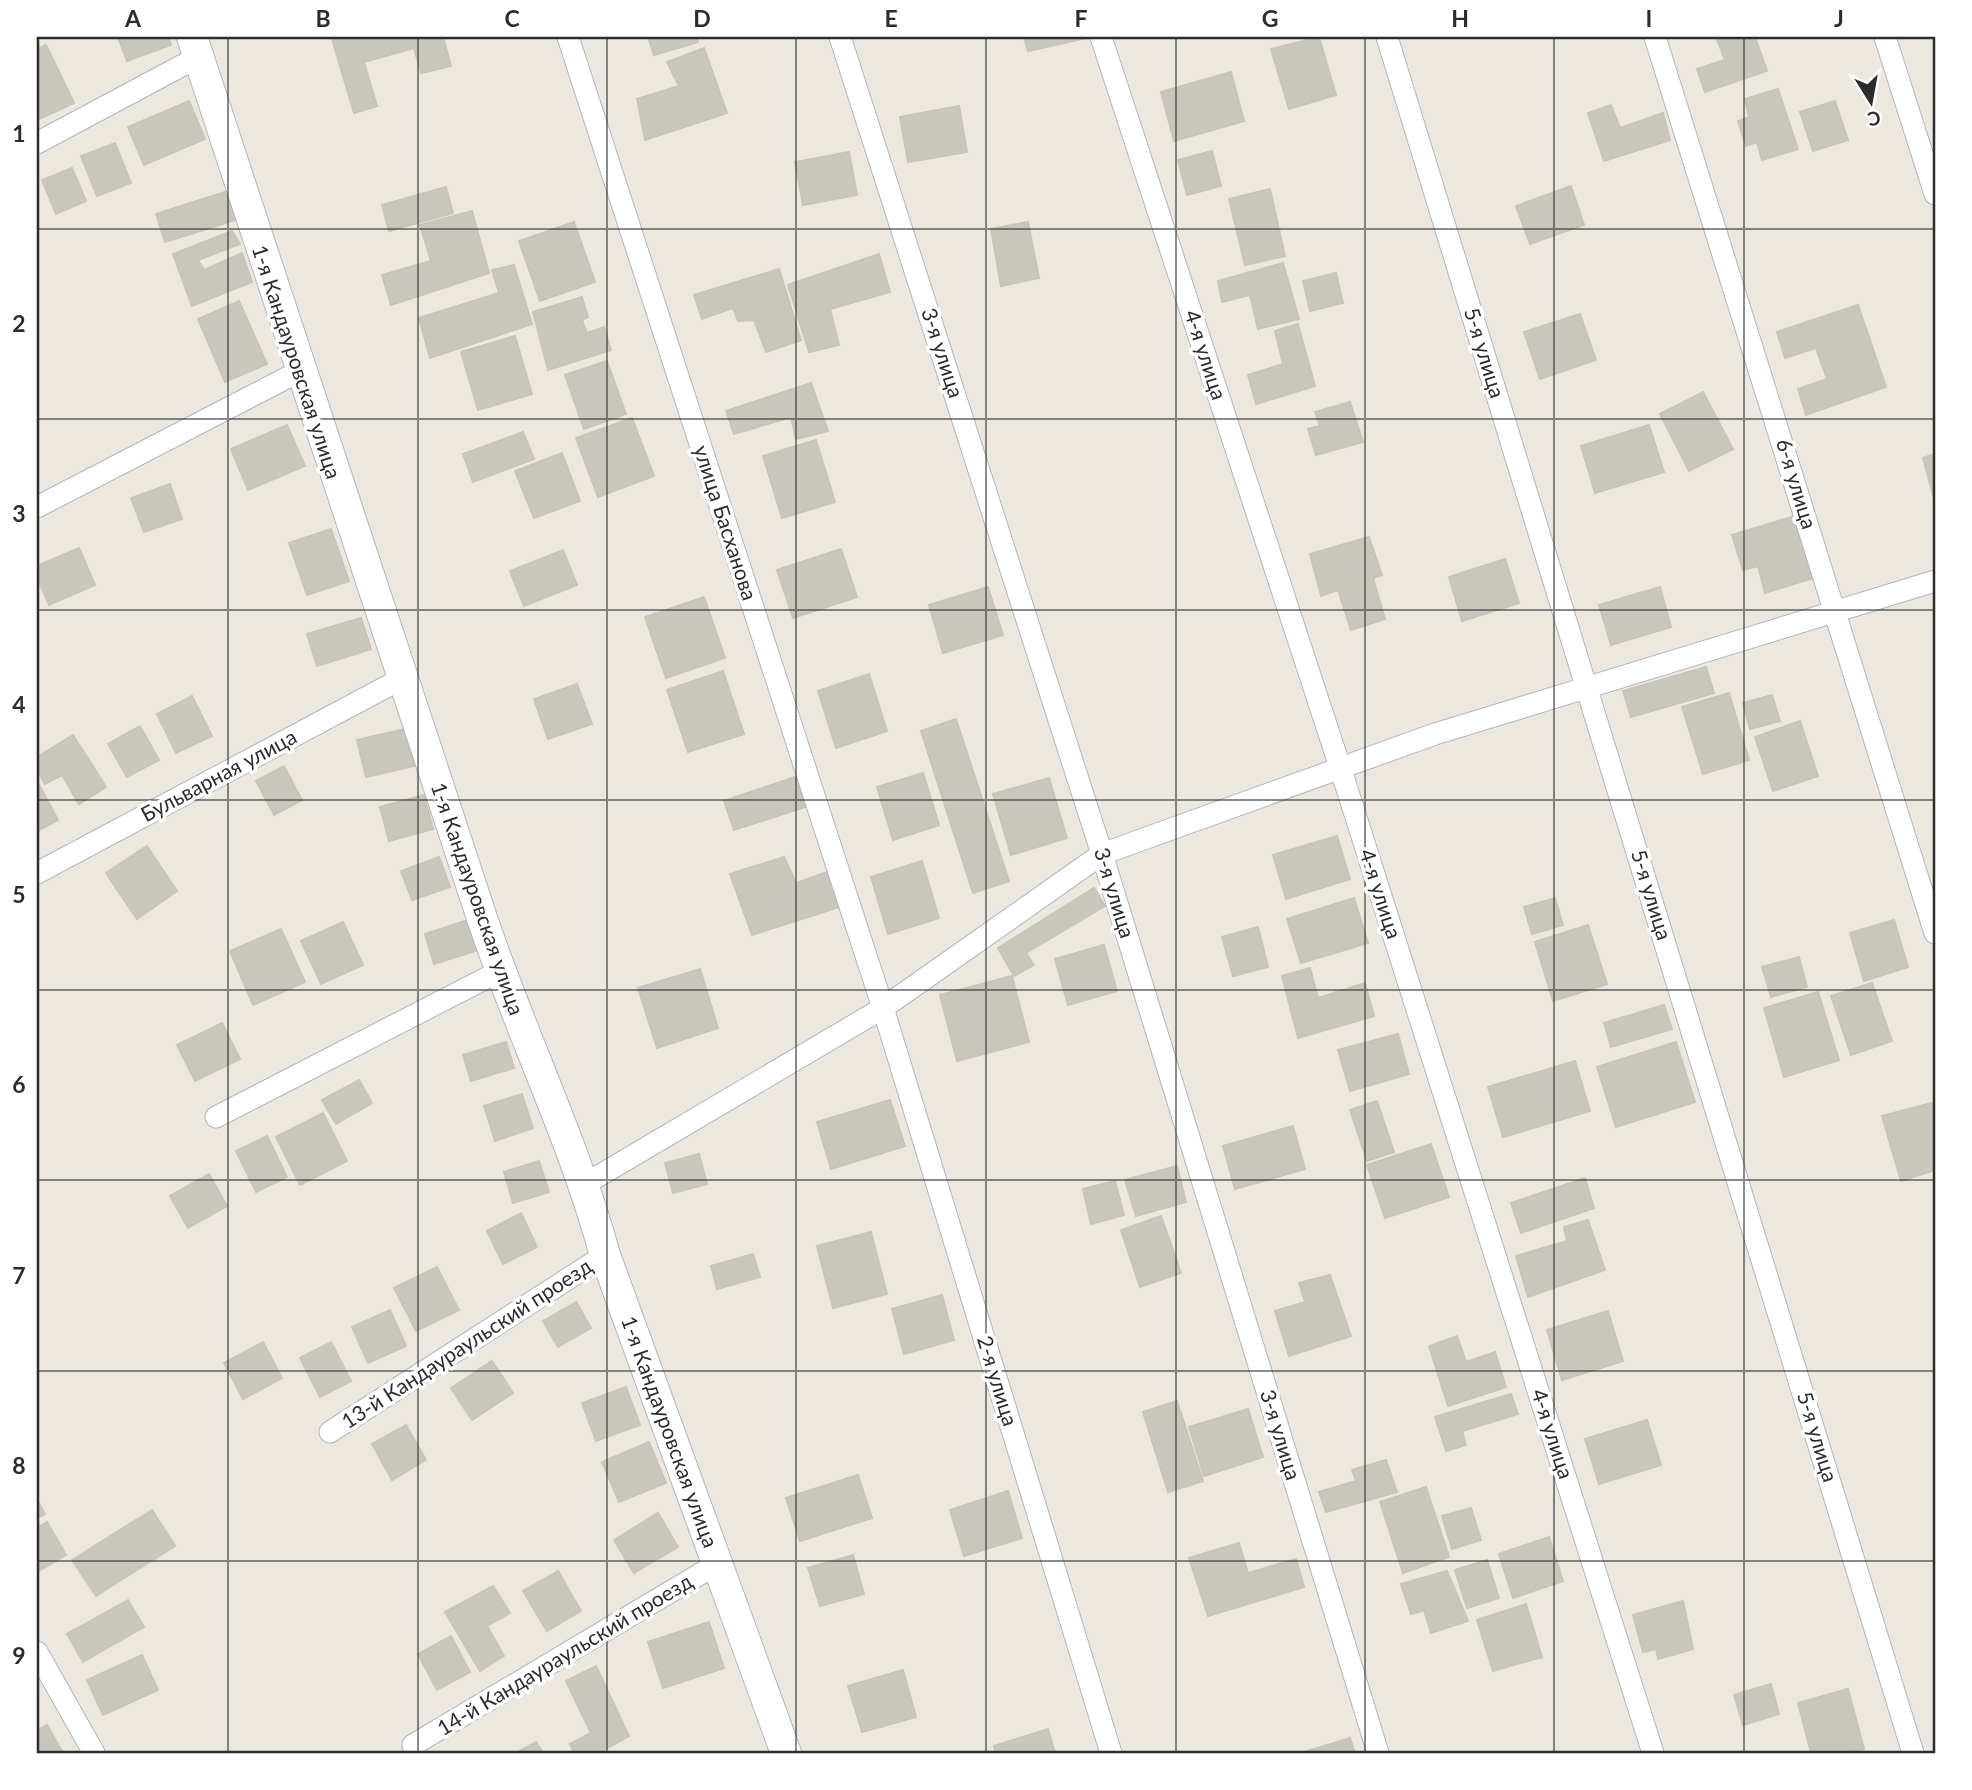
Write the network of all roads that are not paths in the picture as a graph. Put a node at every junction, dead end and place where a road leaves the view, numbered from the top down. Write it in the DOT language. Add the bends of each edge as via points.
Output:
graph roads {
  1 [pos="568,37"];
  2 [pos="840,37"];
  3 [pos="1101,37"];
  4 [pos="1387,37"];
  5 [pos="1656,37"];
  6 [pos="1885,37"];
  7 [pos="195,47"];
  8 [pos="37,144"];
  9 [pos="1935,194"];
  10 [pos="298,372"];
  11 [pos="37,507"];
  12 [pos="1935,581"];
  13 [pos="1836,611"];
  14 [pos="401,679"];
  15 [pos="1587,687"];
  16 [pos="1341,770"];
  17 [pos="1102,854"];
  18 [pos="37,873"];
  19 [pos="1935,933"];
  20 [pos="500,971"];
  21 [pos="883,1009"];
  22 [pos="216,1117"];
  23 [pos="585,1184"];
  24 [pos="605,1255"];
  25 [pos="330,1432"];
  26 [pos="717,1564"];
  27 [pos="37,1652"];
  28 [pos="413,1745"];
  29 [pos="94,1753"];
  30 [pos="786,1753"];
  31 [pos="1111,1753"];
  32 [pos="1378,1753"];
  33 [pos="1653,1753"];
  34 [pos="1913,1753"];
  1 -- 21 [label="street, улица Басханова"];
  2 -- 17 [label="street, 3-я улица"];
  3 -- 16 [label="street, 4-я улица"];
  4 -- 15 [label="street, 5-я улица"];
  5 -- 13 [label="street, 6-я улица"];
  6 -- 9 [label="street"];
  7 -- 8 [label="street"];
  7 -- 10 [label="street, 1-я Кандауровская улица"];
  10 -- 11 [label="street"];
  10 -- 14 [label="street, 1-я Кандауровская улица"];
  12 -- 13 [label="street"];
  13 -- 15 [label="street"];
  13 -- 19 [label="street, 6-я улица"];
  14 -- 18 [label="street, Бульварная улица"];
  14 -- 20 [label="street, 1-я Кандауровская улица"];
  15 -- 16 [label="street" via="1435,734"];
  15 -- 34 [label="street, 5-я улица"];
  16 -- 17 [label="street"];
  16 -- 33 [label="street, 4-я улица"];
  17 -- 21 [label="street"];
  17 -- 32 [label="street, 3-я улица"];
  20 -- 22 [label="street"];
  20 -- 23 [label="street, 1-я Кандауровская улица"];
  21 -- 23 [label="street"];
  21 -- 31 [label="street, 2-я улица"];
  23 -- 24 [label="street, 1-я Кандауровская улица"];
  24 -- 25 [label="street, 13-й Кандаураульский проезд"];
  24 -- 26 [label="street, 1-я Кандауровская улица"];
  26 -- 28 [label="street, 14-й Кандаураульский проезд"];
  26 -- 30 [label="street, 1-я Кандауровская улица"];
  27 -- 29 [label="street"];
}
